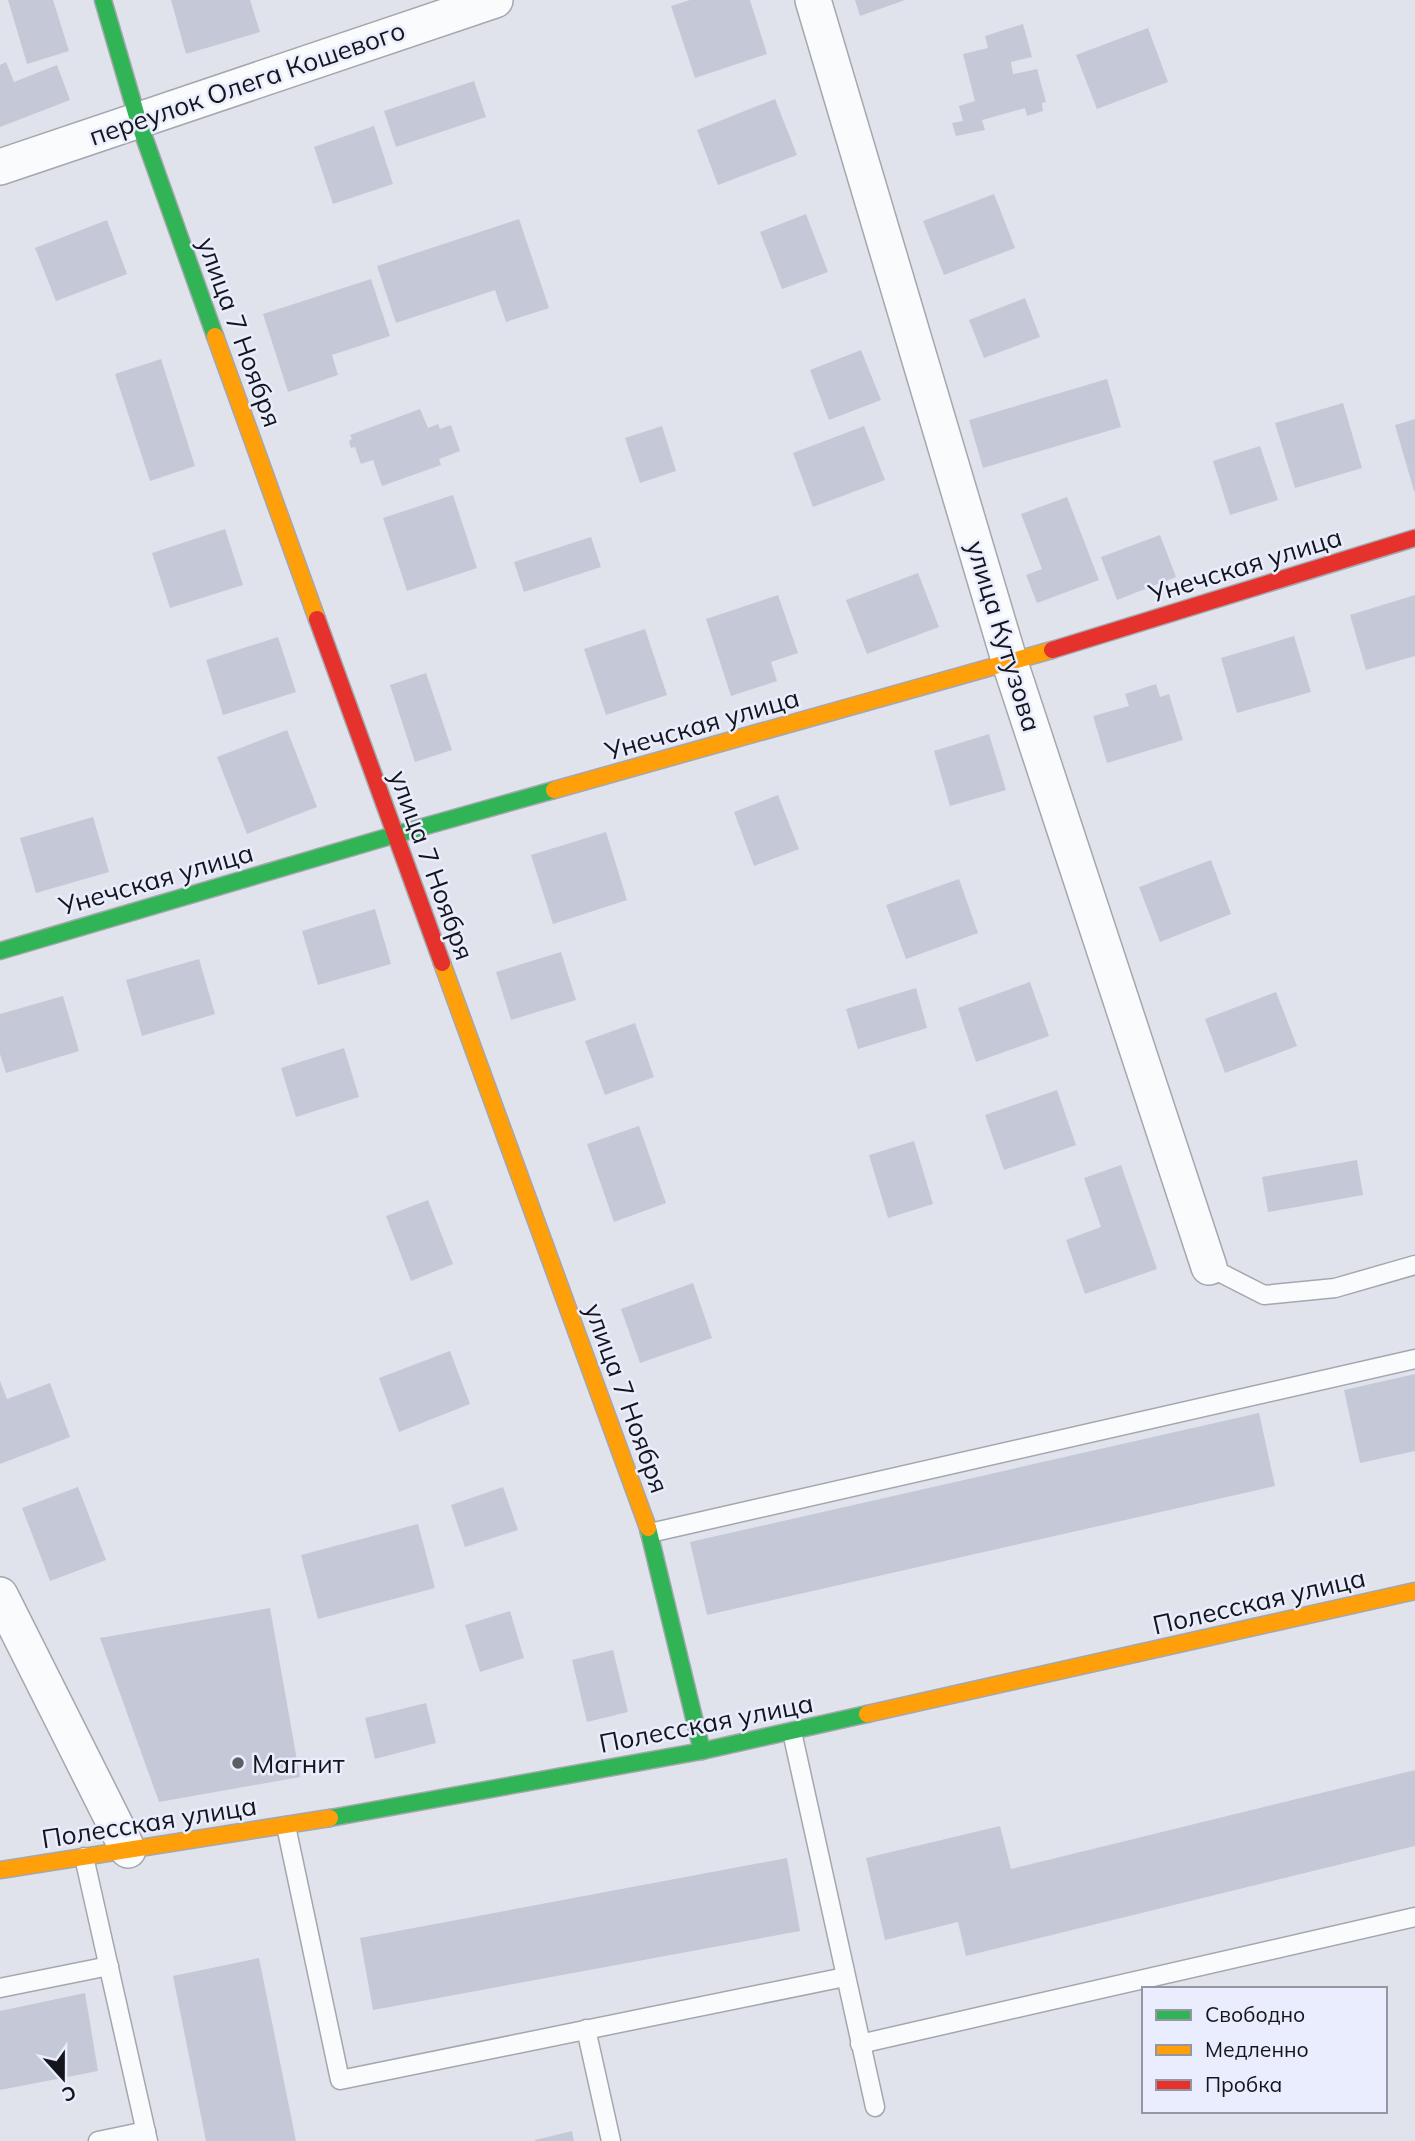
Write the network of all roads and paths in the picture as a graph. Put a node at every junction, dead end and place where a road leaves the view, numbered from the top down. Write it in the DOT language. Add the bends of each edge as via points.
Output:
graph roads {
  1 [pos="103,0"];
  2 [pos="495,0"];
  3 [pos="813,0"];
  4 [pos="138,120"];
  5 [pos="0,167"];
  6 [pos="1415,538"];
  7 [pos="1010,663"];
  8 [pos="394,835"];
  9 [pos="0,951"];
  10 [pos="1415,1265"];
  11 [pos="1209,1267"];
  12 [pos="1415,1359"];
  13 [pos="650,1533"];
  14 [pos="1415,1591"];
  15 [pos="0,1595"];
  16 [pos="792,1732"];
  17 [pos="702,1751"];
  18 [pos="286,1826"];
  19 [pos="128,1850"];
  20 [pos="84,1857"];
  21 [pos="0,1871"];
  22 [pos="1415,1917"];
  23 [pos="109,1966"];
  24 [pos="845,1977"];
  25 [pos="0,1988"];
  26 [pos="586,2029"];
  27 [pos="860,2044"];
  28 [pos="875,2107"];
  29 [pos="147,2136"];
  30 [pos="98,2141"];
  31 [pos="611,2141"];
  1 -- 4 [label="street, улица 7 Ноября"];
  2 -- 4 [label="street, переулок Олега Кошевого"];
  3 -- 7 [label="street, улица Кутузова"];
  4 -- 5 [label="street, переулок Олега Кошевого"];
  4 -- 8 [label="street, улица 7 Ноября"];
  6 -- 7 [label="street, Унечская улица"];
  7 -- 8 [label="street, Унечская улица"];
  7 -- 11 [label="street, улица Кутузова"];
  8 -- 9 [label="street, Унечская улица"];
  8 -- 13 [label="street, улица 7 Ноября"];
  10 -- 11 [label="lane" via="1335,1289 1264,1295"];
  12 -- 13 [label="lane"];
  13 -- 17 [label="street, улица 7 Ноября"];
  14 -- 16 [label="street, Полесская улица"];
  15 -- 19 [label="street"];
  16 -- 17 [label="street, Полесская улица"];
  16 -- 24 [label="lane"];
  17 -- 18 [label="street, Полесская улица"];
  18 -- 19 [label="street, Полесская улица"];
  18 -- 26 [label="lane" via="340,2080"];
  19 -- 20 [label="street, Полесская улица"];
  20 -- 21 [label="street, Полесская улица"];
  20 -- 23 [label="lane"];
  22 -- 27 [label="lane"];
  23 -- 25 [label="lane"];
  23 -- 29 [label="lane"];
  24 -- 26 [label="lane"];
  24 -- 27 [label="lane"];
  26 -- 31 [label="lane"];
  27 -- 28 [label="lane"];
  29 -- 30 [label="lane"];
}
